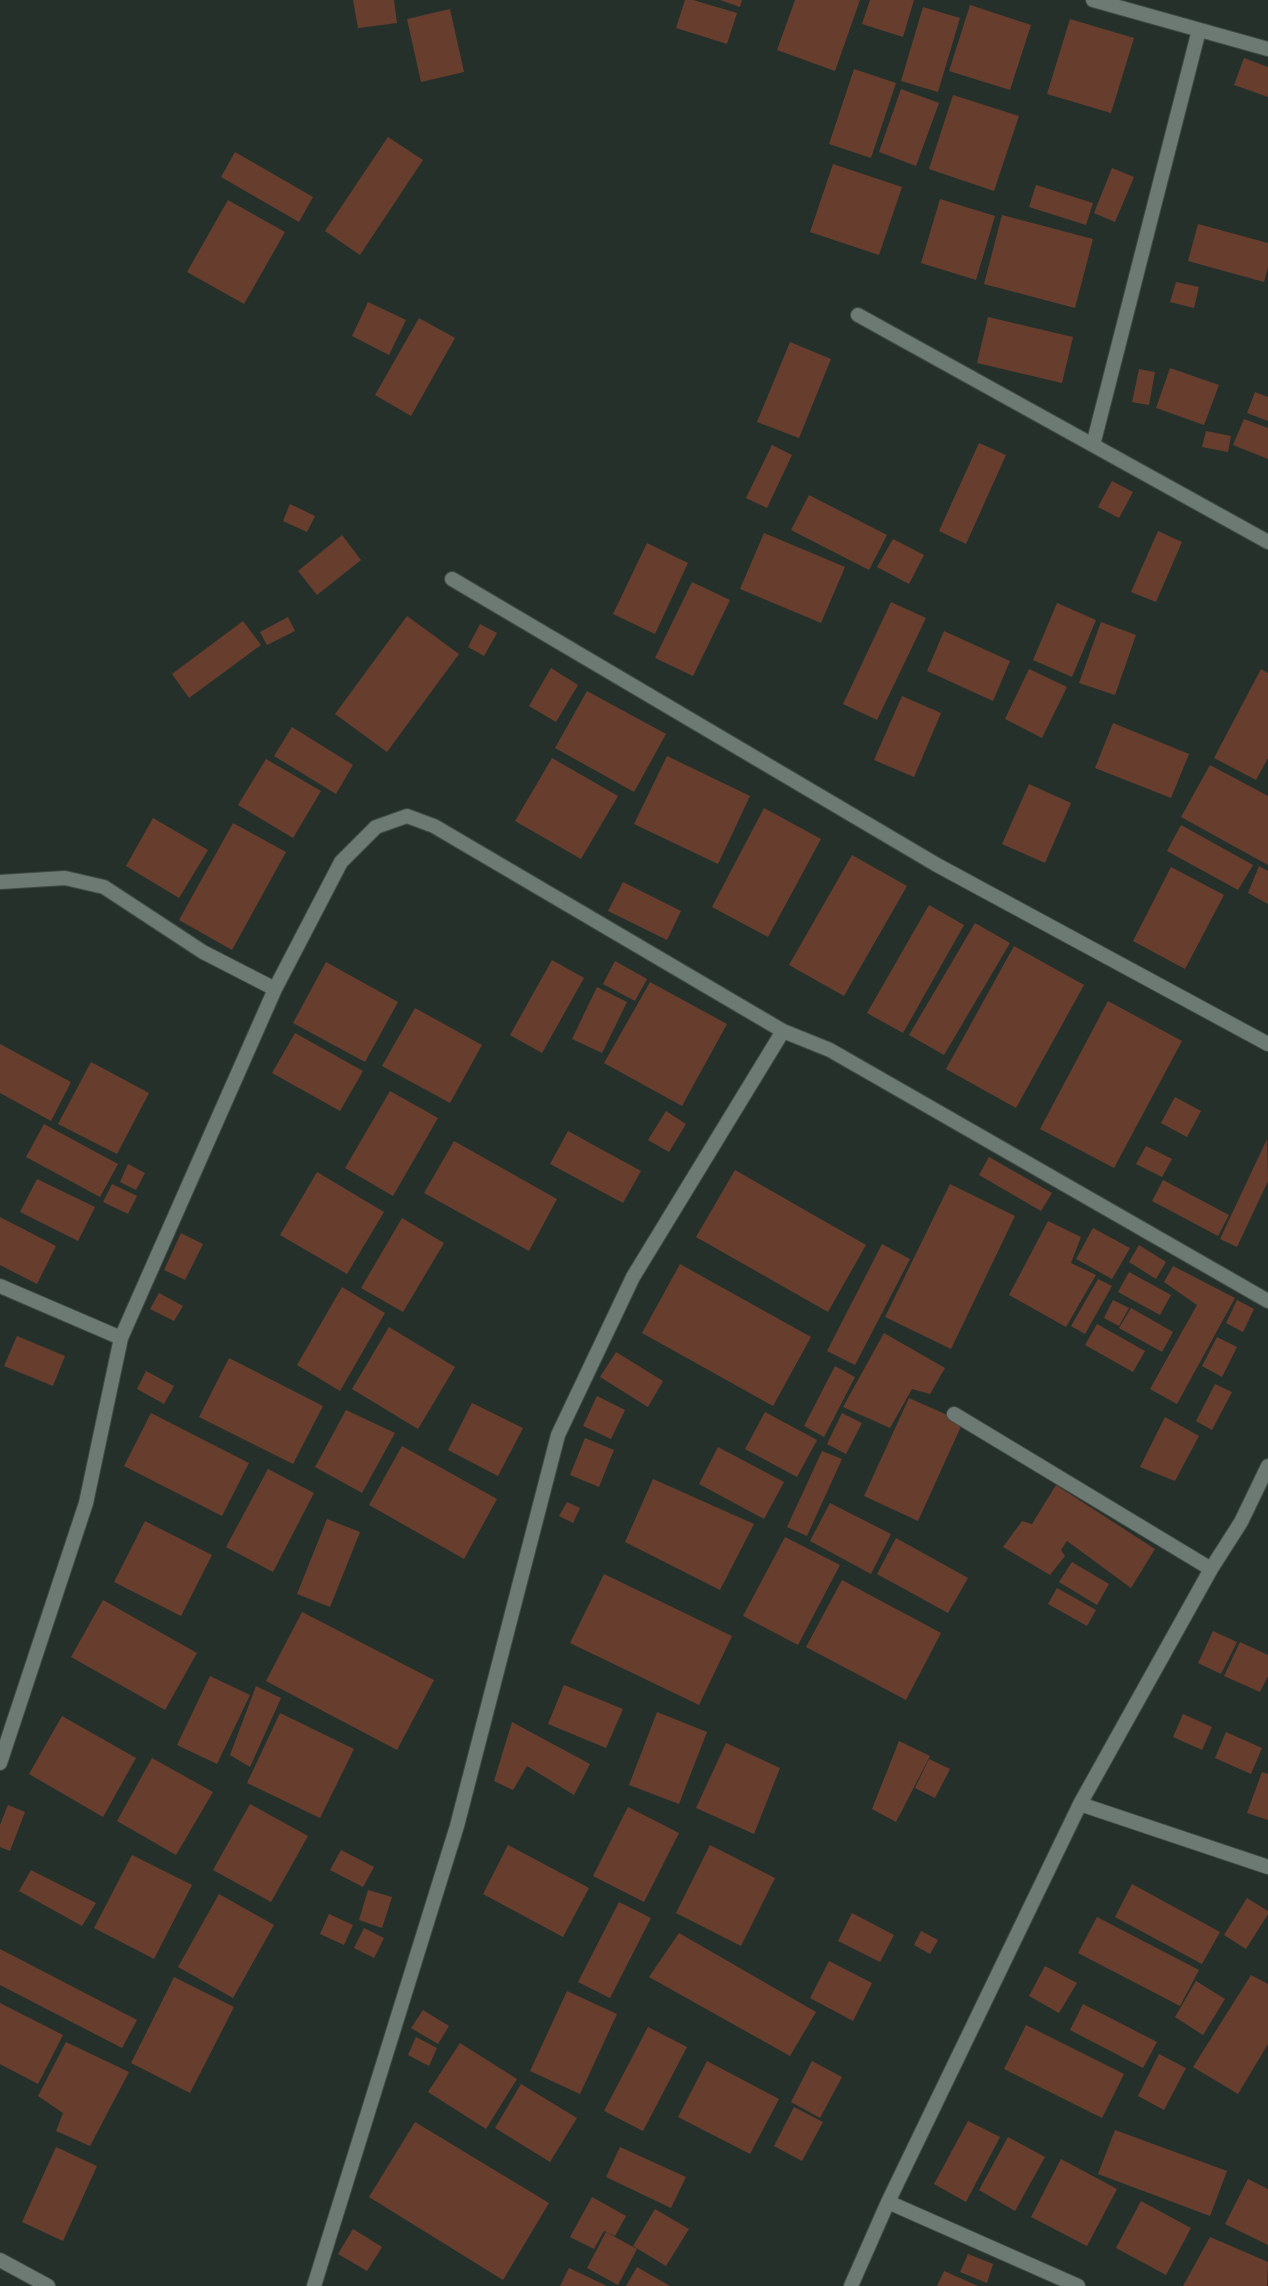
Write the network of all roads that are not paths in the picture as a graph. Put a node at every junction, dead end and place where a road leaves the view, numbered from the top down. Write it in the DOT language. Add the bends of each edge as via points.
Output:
graph roads {
  1 [pos="1093,0"];
  2 [pos="1199,30"];
  3 [pos="1268,50"];
  4 [pos="858,315"];
  5 [pos="1093,445"];
  6 [pos="1268,542"];
  7 [pos="452,579"];
  8 [pos="0,882"];
  9 [pos="275,989"];
  10 [pos="784,1031"];
  11 [pos="1268,1044"];
  12 [pos="0,1286"];
  13 [pos="1268,1301"];
  14 [pos="121,1338"];
  15 [pos="954,1414"];
  16 [pos="1268,1466"];
  17 [pos="1211,1569"];
  18 [pos="0,1762"];
  19 [pos="1080,1804"];
  20 [pos="1268,1867"];
  21 [pos="888,2202"];
  22 [pos="0,2260"];
  23 [pos="48,2286"];
  24 [pos="314,2286"];
  25 [pos="851,2286"];
  26 [pos="1078,2286"];
  1 -- 2 [label="street"];
  2 -- 3 [label="street"];
  2 -- 5 [label="street"];
  4 -- 5 [label="street"];
  5 -- 6 [label="street"];
  7 -- 11 [label="street" via="936,865"];
  8 -- 9 [label="street" via="65,878 104,887 203,952"];
  9 -- 10 [label="street" via="341,862 376,827 407,816 434,826"];
  9 -- 14 [label="street"];
  10 -- 13 [label="street" via="830,1050"];
  10 -- 24 [label="street" via="633,1277 558,1436 457,1826"];
  12 -- 14 [label="street"];
  14 -- 18 [label="street" via="86,1503"];
  15 -- 17 [label="street"];
  16 -- 17 [label="street" via="1241,1522"];
  17 -- 19 [label="street"];
  19 -- 20 [label="street"];
  19 -- 21 [label="street"];
  21 -- 25 [label="street"];
  21 -- 26 [label="street"];
  22 -- 23 [label="street"];
}
